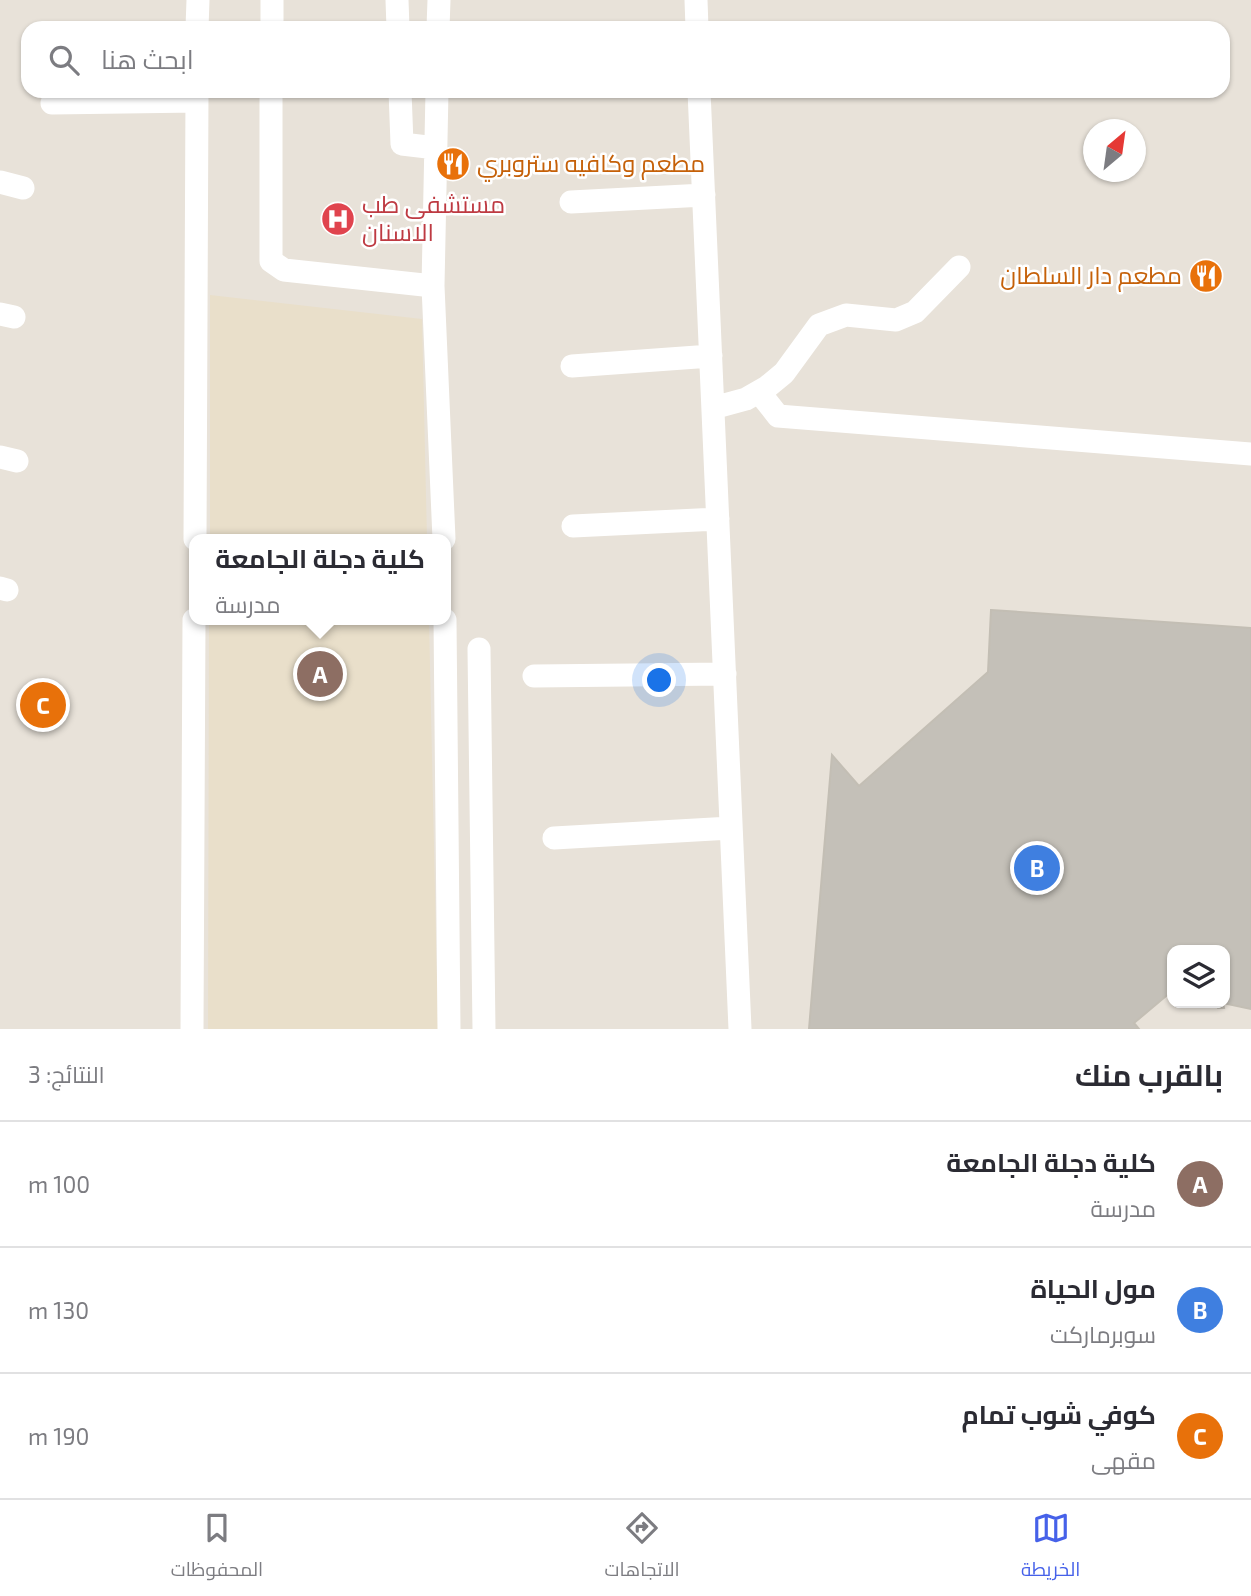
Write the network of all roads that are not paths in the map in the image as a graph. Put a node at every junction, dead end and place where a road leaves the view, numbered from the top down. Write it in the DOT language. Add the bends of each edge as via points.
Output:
graph roads {
  1 [pos="198,0"];
  2 [pos="272,0"];
  3 [pos="397,0"];
  4 [pos="439,0"];
  5 [pos="696,0"];
  6 [pos="197,21"];
  7 [pos="272,21"];
  8 [pos="398,21"];
  9 [pos="438,21"];
  10 [pos="696,21"];
  11 [pos="156,98"];
  12 [pos="197,98"];
  13 [pos="271,98"];
  14 [pos="400,98"];
  15 [pos="437,98"];
  16 [pos="699,98"];
  17 [pos="52,103"];
  18 [pos="436,148"];
  19 [pos="0,182"];
  20 [pos="23,187"];
  21 [pos="704,195"];
  22 [pos="572,202"];
  23 [pos="959,267"];
  24 [pos="433,286"];
  25 [pos="711,356"];
  26 [pos="572,366"];
  27 [pos="759,392"];
  28 [pos="713,408"];
  29 [pos="1251,454"];
  30 [pos="718,519"];
  31 [pos="573,526"];
  32 [pos="195,534"];
  33 [pos="444,534"];
  34 [pos="194,625"];
  35 [pos="445,625"];
  36 [pos="480,649"];
  37 [pos="725,674"];
  38 [pos="534,676"];
  39 [pos="731,828"];
  40 [pos="555,838"];
  41 [pos="192,1029"];
  42 [pos="449,1029"];
  43 [pos="484,1029"];
  44 [pos="740,1029"];
  1 -- 6 [label="street"];
  2 -- 7 [label="street"];
  3 -- 8 [label="street"];
  4 -- 9 [label="street"];
  5 -- 10 [label="street"];
  11 -- 17 [label="street"];
  12 -- 32 [label="street"];
  13 -- 24 [label="street" via="271,261 284,270"];
  14 -- 18 [label="street" via="402,144"];
  15 -- 18 [label="street"];
  16 -- 21 [label="street"];
  18 -- 24 [label="street"];
  19 -- 20 [label="street"];
  21 -- 22 [label="street"];
  21 -- 25 [label="street"];
  23 -- 27 [label="street" via="915,312 896,320 846,315 819,325 784,373"];
  24 -- 33 [label="street"];
  25 -- 26 [label="street"];
  25 -- 28 [label="street"];
  27 -- 28 [label="street"];
  27 -- 29 [label="street" via="778,416"];
  28 -- 30 [label="street"];
  30 -- 31 [label="street"];
  30 -- 37 [label="street"];
  34 -- 41 [label="street"];
  35 -- 42 [label="street"];
  36 -- 43 [label="street"];
  37 -- 38 [label="street"];
  37 -- 39 [label="street"];
  39 -- 40 [label="street"];
  39 -- 44 [label="street"];
}
